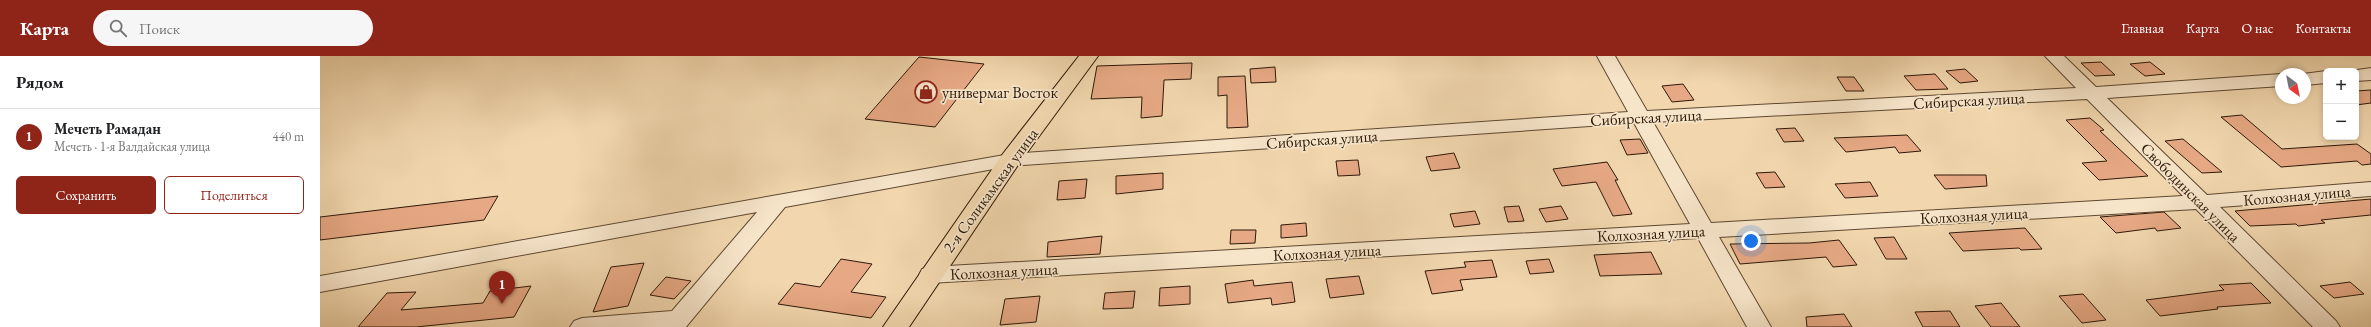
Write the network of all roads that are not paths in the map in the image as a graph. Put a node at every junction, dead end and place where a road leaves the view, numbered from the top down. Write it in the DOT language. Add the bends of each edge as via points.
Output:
graph roads {
  1 [pos="1089,56"];
  2 [pos="1606,56"];
  3 [pos="2054,56"];
  4 [pos="2371,74"];
  5 [pos="2359,75"];
  6 [pos="2323,77"];
  7 [pos="2311,78"];
  8 [pos="2275,80"];
  9 [pos="2093,93"];
  10 [pos="1641,117"];
  11 [pos="1010,160"];
  12 [pos="2371,189"];
  13 [pos="778,202"];
  14 [pos="2200,202"];
  15 [pos="1704,230"];
  16 [pos="930,275"];
  17 [pos="320,284"];
  18 [pos="675,323"];
  19 [pos="582,327"];
  20 [pos="896,327"];
  21 [pos="1759,327"];
  22 [pos="2328,327"];
  1 -- 11 [label="main road, 2-я Соликамская улица"];
  2 -- 10 [label="street"];
  3 -- 9 [label="street, Свободинская улица"];
  4 -- 5 [label="street"];
  6 -- 7 [label="street"];
  8 -- 9 [label="street, Сибирская улица"];
  9 -- 10 [label="street, Сибирская улица"];
  9 -- 14 [label="street, Свободинская улица"];
  10 -- 11 [label="street, Сибирская улица"];
  10 -- 15 [label="street"];
  11 -- 13 [label="street, Сибирская улица"];
  11 -- 16 [label="main road, 2-я Соликамская улица"];
  12 -- 14 [label="street, Колхозная улица"];
  13 -- 17 [label="street, Сибирская улица"];
  13 -- 18 [label="street"];
  14 -- 15 [label="street, Колхозная улица"];
  14 -- 22 [label="street, Свободинская улица"];
  15 -- 16 [label="street, Колхозная улица"];
  15 -- 21 [label="street"];
  16 -- 20 [label="main road, 2-я Соликамская улица"];
  18 -- 19 [label="street"];
}
